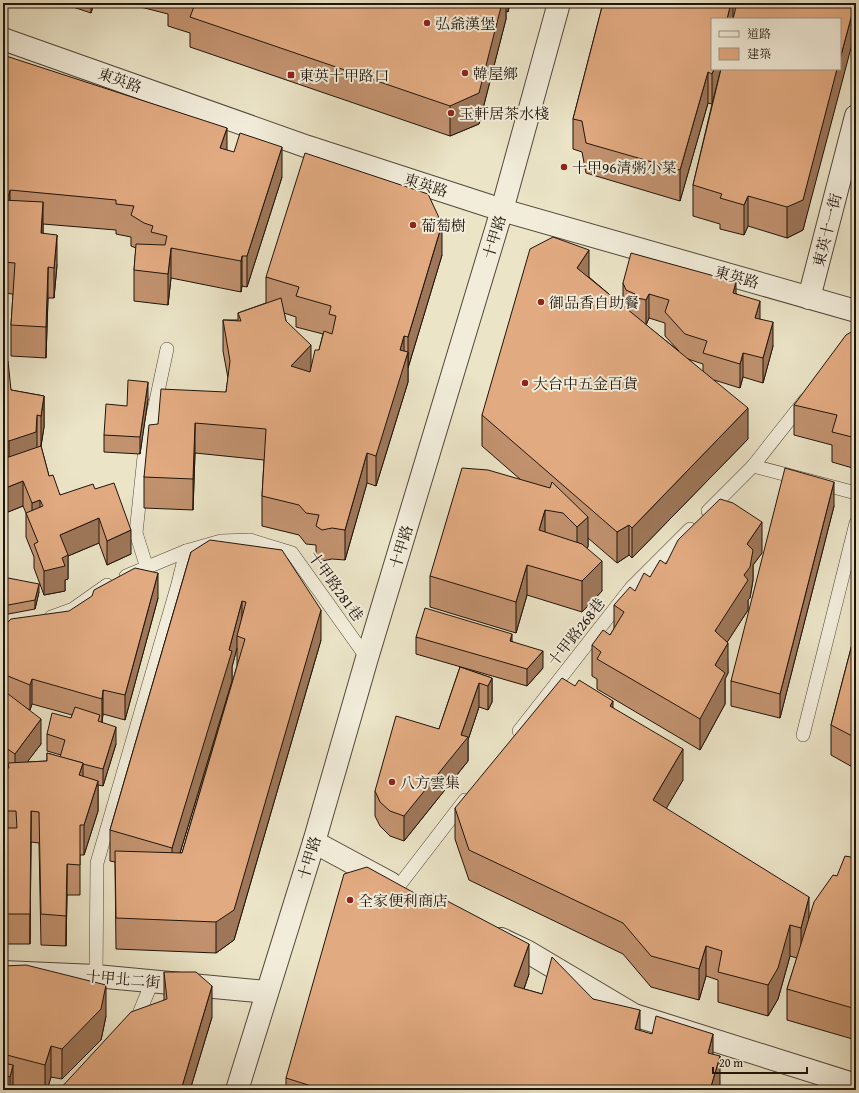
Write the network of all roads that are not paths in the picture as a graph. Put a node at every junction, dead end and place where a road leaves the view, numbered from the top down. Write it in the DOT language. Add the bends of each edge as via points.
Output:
graph roads {
  1 [pos="559,3"];
  2 [pos="3,39"];
  3 [pos="856,116"];
  4 [pos="502,210"];
  5 [pos="809,298"];
  6 [pos="856,311"];
  7 [pos="167,349"];
  8 [pos="812,392"];
  9 [pos="753,466"];
  10 [pos="856,493"];
  11 [pos="856,523"];
  12 [pos="186,551"];
  13 [pos="147,568"];
  14 [pos="38,622"];
  15 [pos="367,658"];
  16 [pos="803,735"];
  17 [pos="510,743"];
  18 [pos="471,793"];
  19 [pos="314,842"];
  20 [pos="398,887"];
  21 [pos="418,897"];
  22 [pos="487,931"];
  23 [pos="3,972"];
  24 [pos="96,976"];
  25 [pos="152,982"];
  26 [pos="266,992"];
  27 [pos="125,1033"];
  28 [pos="856,1085"];
  29 [pos="237,1090"];
  1 -- 4 [label="street, 十甲路"];
  2 -- 4 [label="street, 東英路" via="306,155"];
  3 -- 5 [label="street, 東英十一街"];
  4 -- 5 [label="street, 東英路"];
  4 -- 15 [label="street, 十甲路"];
  5 -- 6 [label="street, 東英路"];
  7 -- 13 [label="lane" via="144,457 136,533"];
  8 -- 9 [label="lane, 十甲路268巷"];
  9 -- 10 [label="lane"];
  9 -- 17 [label="lane, 十甲路268巷" via="631,588"];
  11 -- 16 [label="lane"];
  12 -- 13 [label="lane, 十甲路281巷"];
  12 -- 15 [label="lane, 十甲路281巷" via="221,541 250,540 292,553"];
  12 -- 24 [label="lane" via="97,863"];
  13 -- 14 [label="lane, 十甲路281巷" via="110,583 74,609"];
  15 -- 19 [label="street, 十甲路"];
  18 -- 20 [label="lane"];
  19 -- 20 [label="street"];
  19 -- 26 [label="street, 十甲路"];
  20 -- 21 [label="street"];
  22 -- 28 [label="street" via="528,952 634,1015"];
  23 -- 24 [label="street, 十甲北二街"];
  24 -- 25 [label="street, 十甲北二街"];
  25 -- 26 [label="street, 十甲北二街"];
  25 -- 27 [label="lane" via="136,1021"];
  26 -- 29 [label="street, 十甲路"];
}
